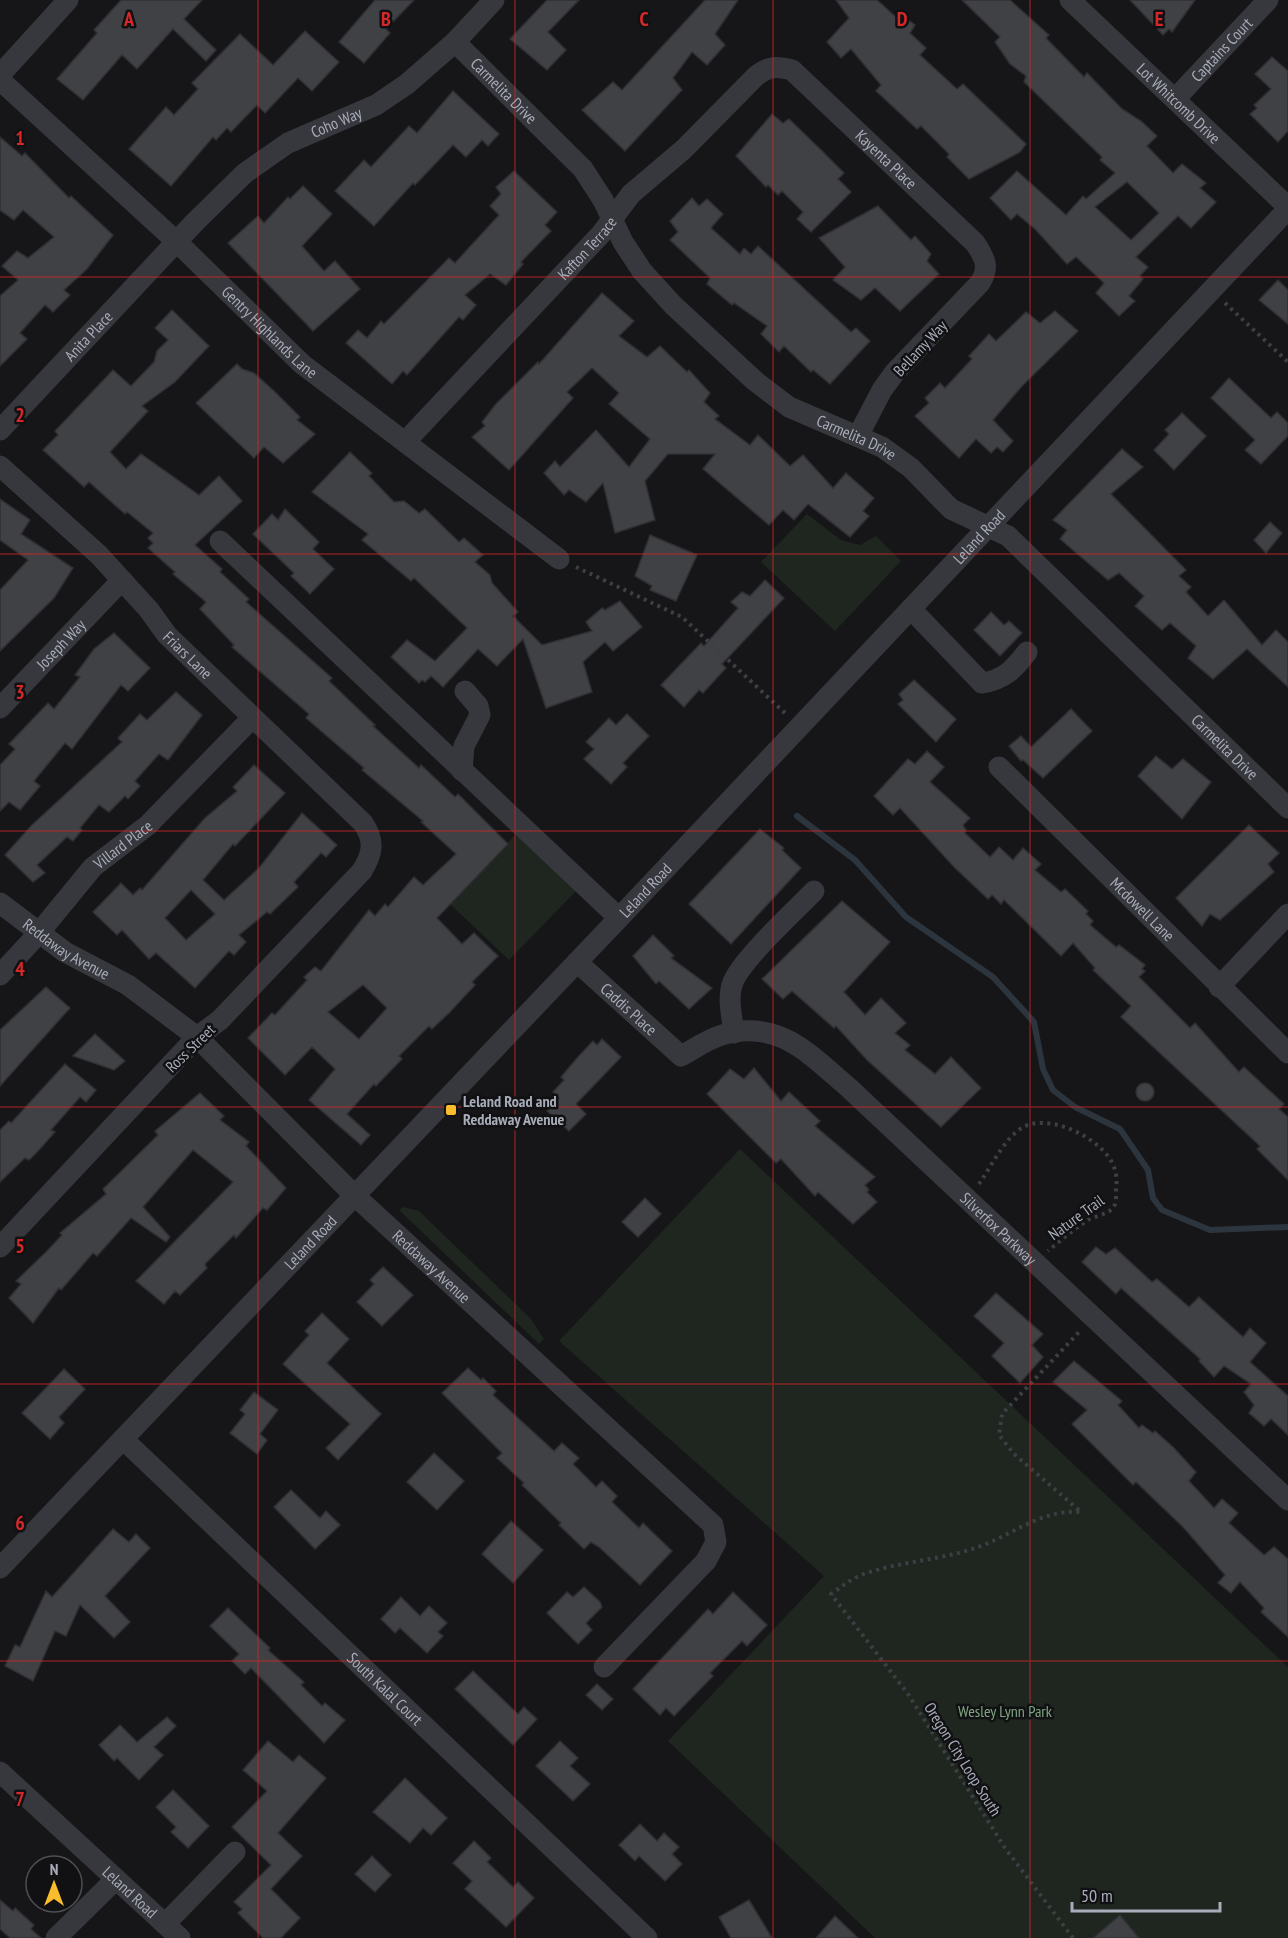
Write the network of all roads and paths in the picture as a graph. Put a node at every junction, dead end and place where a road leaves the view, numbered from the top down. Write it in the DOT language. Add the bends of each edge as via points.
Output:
graph roads {
  1 [pos="68,0"];
  2 [pos="494,0"];
  3 [pos="1070,0"];
  4 [pos="1268,0"];
  5 [pos="455,42"];
  6 [pos="777,66"];
  7 [pos="0,75"];
  8 [pos="0,80"];
  9 [pos="1175,99"];
  10 [pos="1288,208"];
  11 [pos="612,221"];
  12 [pos="178,243"];
  13 [pos="987,265"];
  14 [pos="1212,290"];
  15 [pos="1288,362"];
  16 [pos="0,430"];
  17 [pos="858,436"];
  18 [pos="405,442"];
  19 [pos="0,466"];
  20 [pos="989,527"];
  21 [pos="220,541"];
  22 [pos="560,559"];
  23 [pos="122,580"];
  24 [pos="912,609"];
  25 [pos="1027,652"];
  26 [pos="465,692"];
  27 [pos="0,708"];
  28 [pos="252,718"];
  29 [pos="800,727"];
  30 [pos="999,767"];
  31 [pos="462,771"];
  32 [pos="1288,808"];
  33 [pos="373,846"];
  34 [pos="814,891"];
  35 [pos="0,903"];
  36 [pos="1288,914"];
  37 [pos="619,918"];
  38 [pos="38,934"];
  39 [pos="577,962"];
  40 [pos="0,975"];
  41 [pos="1219,987"];
  42 [pos="734,1033"];
  43 [pos="197,1037"];
  44 [pos="1288,1053"];
  45 [pos="681,1056"];
  46 [pos="353,1194"];
  47 [pos="967,1199"];
  48 [pos="0,1247"];
  49 [pos="1036,1263"];
  50 [pos="1093,1317"];
  51 [pos="123,1439"];
  52 [pos="1288,1500"];
  53 [pos="0,1568"];
  54 [pos="604,1667"];
  55 [pos="0,1772"];
  56 [pos="234,1852"];
  57 [pos="116,1879"];
  58 [pos="172,1931"];
  59 [pos="56,1938"];
  60 [pos="647,1938"];
  61 [pos="1073,1938"];
  1 -- 7 [label="street"];
  2 -- 5 [label="street, Coho Way"];
  3 -- 9 [label="street, Lot Whitcomb Drive"];
  4 -- 9 [label="street, Captains Court"];
  5 -- 11 [label="street, Carmelita Drive" via="583,170"];
  5 -- 12 [label="street, Coho Way" via="376,105 288,143 245,173"];
  6 -- 11 [label="street, Kafton Terrace" via="765,68 755,77 684,149 631,194"];
  6 -- 13 [label="street, Kayenta Place" via="792,70 809,85 975,243"];
  8 -- 12 [label="street, Gentry Highlands Lane"];
  9 -- 10 [label="street, Lot Whitcomb Drive"];
  10 -- 14 [label="street, Leland Road"];
  11 -- 17 [label="street, Carmelita Drive" via="623,242 673,305 754,381 789,407"];
  11 -- 18 [label="street, Kafton Terrace"];
  12 -- 16 [label="street, Anita Place"];
  12 -- 18 [label="street, Gentry Highlands Lane" via="302,364"];
  13 -- 17 [label="street, Bellamy Way" via="980,283 895,372"];
  14 -- 15 [label="path"];
  14 -- 20 [label="street, Leland Road"];
  17 -- 20 [label="street, Carmelita Drive" via="911,468 951,509"];
  18 -- 22 [label="street, Gentry Highlands Lane"];
  19 -- 23 [label="street, Friars Lane"];
  20 -- 24 [label="street, Leland Road"];
  20 -- 32 [label="street, Carmelita Drive" via="1008,536"];
  21 -- 31 [label="street"];
  22 -- 29 [label="path" via="682,616"];
  23 -- 27 [label="street, Joseph Way"];
  23 -- 28 [label="street, Friars Lane" via="167,635"];
  24 -- 25 [label="street" via="982,683 997,681 1014,669"];
  24 -- 29 [label="street, Leland Road"];
  26 -- 31 [label="street" via="478,706 480,715 464,746"];
  28 -- 33 [label="street, Friars Lane" via="363,823"];
  28 -- 38 [label="street, Villard Place" via="148,825 93,867"];
  29 -- 37 [label="street, Leland Road"];
  30 -- 41 [label="street, Mcdowell Lane"];
  31 -- 37 [label="street"];
  33 -- 43 [label="street, Ross Street" via="362,871 220,1020"];
  34 -- 42 [label="street" via="733,982 730,1004"];
  35 -- 38 [label="street, Reddaway Avenue"];
  36 -- 41 [label="street"];
  37 -- 39 [label="street, Leland Road"];
  38 -- 40 [label="street, Villard Place"];
  38 -- 43 [label="street, Reddaway Avenue" via="128,985"];
  39 -- 45 [label="street, Caddis Place"];
  39 -- 46 [label="street, Leland Road"];
  41 -- 44 [label="street, Mcdowell Lane"];
  42 -- 45 [label="street, Silverfox Parkway" via="721,1035"];
  42 -- 47 [label="street, Silverfox Parkway" via="751,1030 778,1034 794,1042"];
  43 -- 46 [label="street, Reddaway Avenue"];
  43 -- 48 [label="street, Ross Street"];
  46 -- 51 [label="street, Leland Road"];
  46 -- 54 [label="street, Reddaway Avenue" via="713,1526 716,1542 706,1561"];
  47 -- 49 [label="street, Silverfox Parkway"];
  47 -- 49 [label="path, Nature Trail" via="1022,1127 1054,1123 1087,1138 1104,1153 1114,1164 1117,1176 1112,1210 1089,1219"];
  49 -- 50 [label="street, Silverfox Parkway"];
  50 -- 52 [label="street, Silverfox Parkway"];
  50 -- 61 [label="path, Oregon City Loop South" via="999,1420 999,1435 1014,1454 1081,1512 1038,1518 981,1547 950,1556 866,1573 831,1594 908,1694 1005,1848"];
  51 -- 53 [label="street, Leland Road"];
  51 -- 60 [label="street, South Kalal Court"];
  55 -- 57 [label="street, Leland Road"];
  56 -- 58 [label="street"];
  57 -- 58 [label="street, Leland Road"];
  57 -- 59 [label="street"];
}
